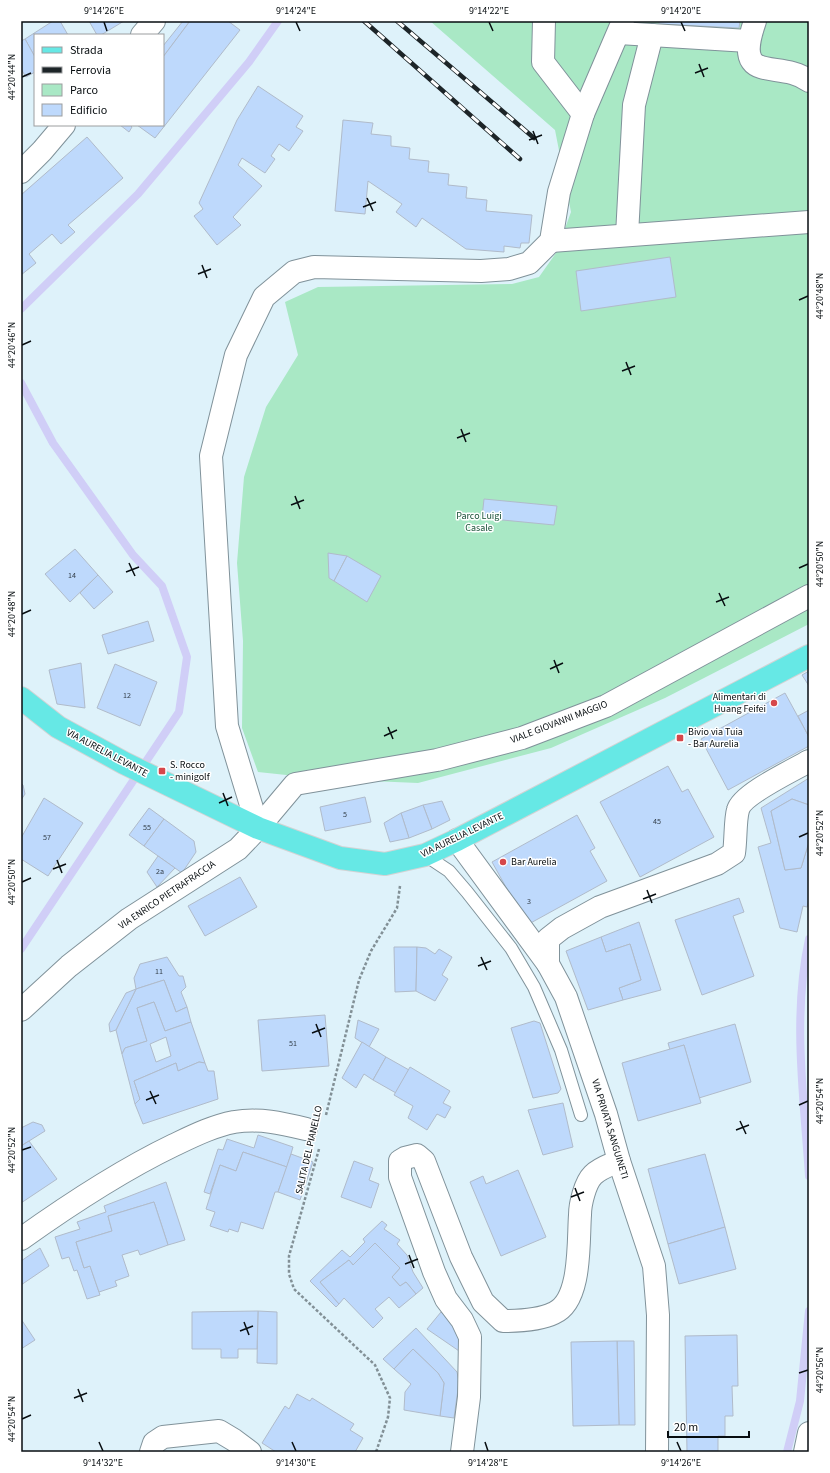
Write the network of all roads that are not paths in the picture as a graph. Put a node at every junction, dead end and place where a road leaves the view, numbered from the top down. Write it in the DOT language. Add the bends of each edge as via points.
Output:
graph roads {
  1 [pos="154,21"];
  2 [pos="544,21"];
  3 [pos="755,21"];
  4 [pos="621,27"];
  5 [pos="143,34"];
  6 [pos="652,35"];
  7 [pos="748,41"];
  8 [pos="809,81"];
  9 [pos="583,114"];
  10 [pos="63,126"];
  11 [pos="21,172"];
  12 [pos="809,222"];
  13 [pos="627,235"];
  14 [pos="551,241"];
  15 [pos="809,596"];
  16 [pos="809,656"];
  17 [pos="21,698"];
  18 [pos="809,761"];
  19 [pos="258,828"];
  20 [pos="457,840"];
  21 [pos="425,855"];
  22 [pos="548,964"];
  23 [pos="21,1010"];
  24 [pos="581,1115"];
  25 [pos="306,1129"];
  26 [pos="619,1161"];
  27 [pos="21,1239"];
  28 [pos="809,1433"];
  29 [pos="151,1452"];
  30 [pos="250,1452"];
  31 [pos="462,1452"];
  32 [pos="657,1452"];
  33 [pos="805,1452"];
  1 -- 5 [label="street"];
  2 -- 9 [label="street" via="543,62"];
  3 -- 7 [label="street"];
  4 -- 6 [label="street"];
  4 -- 9 [label="street"];
  6 -- 7 [label="street"];
  6 -- 13 [label="street" via="634,105"];
  7 -- 8 [label="street" via="749,56 756,64 764,69 802,76"];
  9 -- 14 [label="street" via="559,192"];
  10 -- 11 [label="street"];
  12 -- 13 [label="street"];
  13 -- 14 [label="street"];
  14 -- 19 [label="street" via="529,263 509,269 481,271 314,267 294,272 264,297 236,355 211,456 227,726"];
  15 -- 19 [label="street, VIALE GIOVANNI MAGGIO" via="606,706 522,738 437,760 295,784"];
  16 -- 20 [label="main road, VIA AURELIA LEVANTE"];
  17 -- 19 [label="main road, VIA AURELIA LEVANTE" via="58,727 124,763"];
  18 -- 22 [label="street" via="746,797 738,809 734,853 717,864 600,907 562,928 548,939"];
  19 -- 21 [label="main road, VIA AURELIA LEVANTE" via="340,858 365,863 385,864"];
  19 -- 23 [label="street, VIA ENRICO PIETRAFRACCIA" via="238,849 129,919 69,966"];
  20 -- 21 [label="main road, VIA AURELIA LEVANTE"];
  20 -- 22 [label="street, VIA PRIVATA SANGUINETI"];
  21 -- 24 [label="lane" via="448,871 511,948 534,987 561,1050"];
  22 -- 26 [label="street, VIA PRIVATA SANGUINETI" via="566,997 606,1114"];
  25 -- 27 [label="street" via="269,1120 234,1122 196,1134 90,1191"];
  26 -- 31 [label="street" via="604,1167 592,1176 581,1201 575,1283 567,1303 554,1313 522,1321 503,1321 483,1302 461,1257 424,1161 417,1155 400,1161 400,1177 434,1272 446,1299 462,1320 470,1337 470,1397"];
  26 -- 32 [label="street, VIA PRIVATA SANGUINETI" via="654,1266 658,1315"];
  28 -- 33 [label="street"];
  29 -- 30 [label="street" via="154,1443 163,1437 219,1431"];
}
